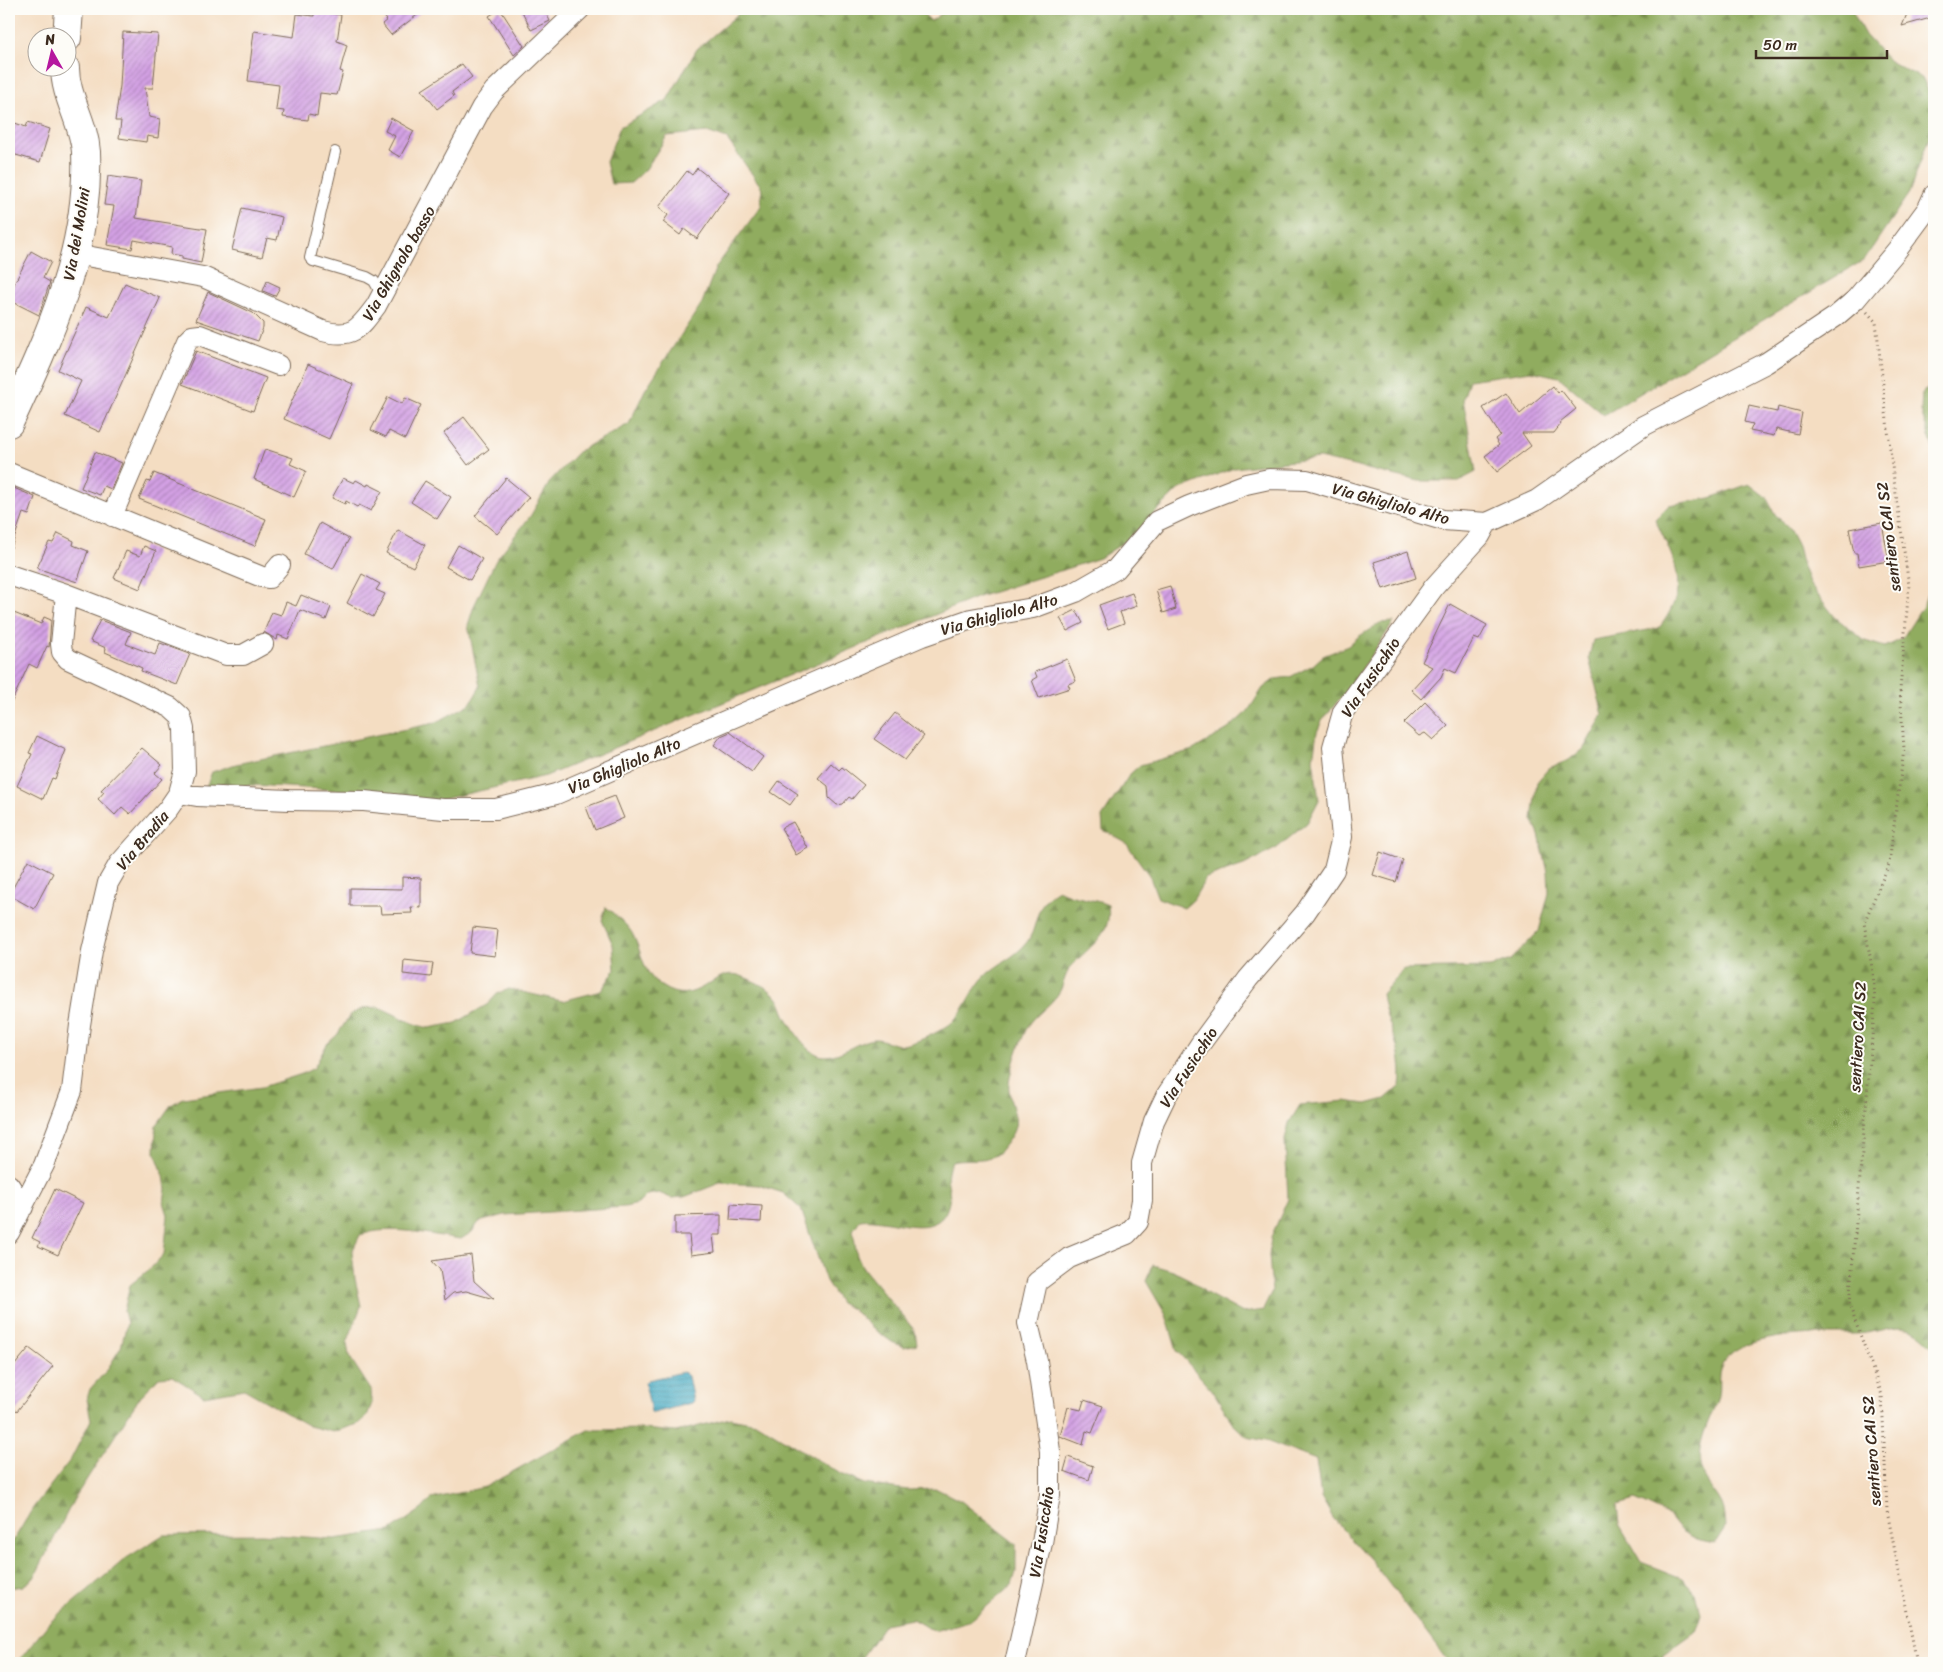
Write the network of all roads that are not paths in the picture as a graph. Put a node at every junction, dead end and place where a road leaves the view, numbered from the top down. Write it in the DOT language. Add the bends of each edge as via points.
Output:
graph roads {
  1 [pos="70,9"];
  2 [pos="580,9"];
  3 [pos="68,28"];
  4 [pos="66,78"];
  5 [pos="335,152"];
  6 [pos="1934,195"];
  7 [pos="75,254"];
  8 [pos="382,295"];
  9 [pos="278,364"];
  10 [pos="9,423"];
  11 [pos="9,473"];
  12 [pos="112,516"];
  13 [pos="1487,523"];
  14 [pos="280,565"];
  15 [pos="9,575"];
  16 [pos="66,594"];
  17 [pos="263,644"];
  18 [pos="179,793"];
  19 [pos="9,1185"];
  20 [pos="23,1207"];
  21 [pos="9,1233"];
  22 [pos="1015,1663"];
  1 -- 3 [label="street"];
  2 -- 8 [label="street, Via Ghignolo basso" via="494,91 482,107"];
  4 -- 7 [label="street, Via dei Molini" via="86,149 86,178"];
  5 -- 8 [label="lane" via="310,258 367,277 374,281"];
  6 -- 13 [label="street, Via Ghigliolo Alto" via="1928,208 1855,300 1835,317 1766,364 1643,426 1536,500"];
  7 -- 8 [label="street, Via Ghignolo basso" via="203,277 323,331 339,335 352,332 363,324"];
  7 -- 10 [label="street, Via dei Molini" via="68,283 41,353"];
  9 -- 12 [label="street" via="200,335 192,336 187,341"];
  11 -- 12 [label="street"];
  12 -- 14 [label="street" via="262,577 269,578"];
  13 -- 18 [label="street, Via Ghigliolo Alto" via="1443,520 1307,480 1268,478 1157,521 1116,569 1076,592 1033,608 971,619 914,639 556,794 496,809 443,809 364,801"];
  13 -- 22 [label="street, Via Fusicchio" via="1480,536 1434,587 1343,712 1334,747 1342,837 1334,870 1305,913 1248,979 1166,1096 1154,1121 1142,1163 1142,1200 1138,1222 1128,1234 1069,1258 1037,1282 1028,1323 1050,1451 1050,1496"];
  15 -- 16 [label="street"];
  16 -- 17 [label="street" via="226,655 243,655"];
  16 -- 18 [label="street, Via Bradia" via="61,644 68,659 148,695 181,717 185,770"];
  18 -- 20 [label="street, Via Bradia" via="119,864 108,883 92,951 72,1091 44,1165"];
  19 -- 20 [label="street"];
  20 -- 21 [label="street, Via Bradia"];
}
